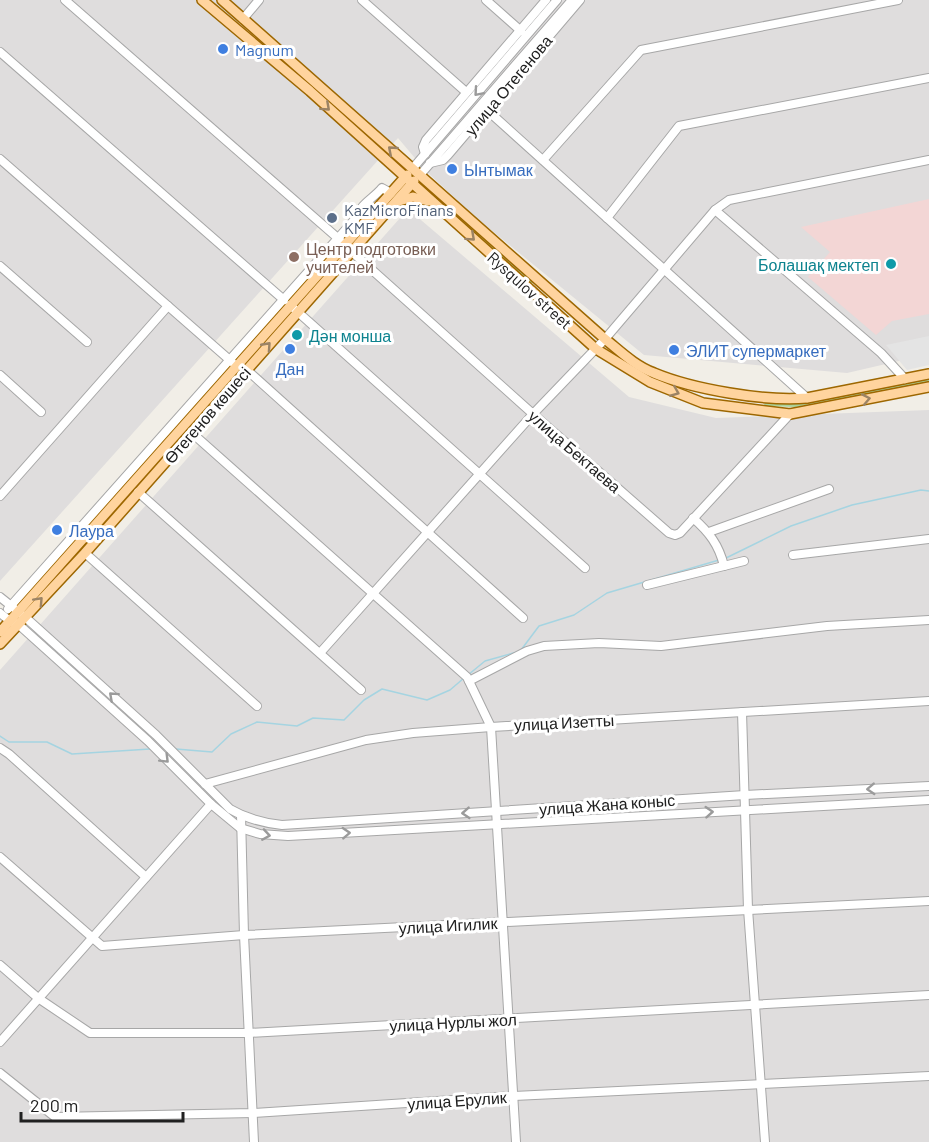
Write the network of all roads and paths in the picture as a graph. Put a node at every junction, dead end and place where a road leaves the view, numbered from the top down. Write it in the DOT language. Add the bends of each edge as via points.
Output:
graph roads {
  1 [pos="65,0"];
  2 [pos="202,0"];
  3 [pos="222,0"];
  4 [pos="259,0"];
  5 [pos="362,0"];
  6 [pos="486,0"];
  7 [pos="546,0"];
  8 [pos="557,0"];
  9 [pos="572,0"];
  10 [pos="580,0"];
  11 [pos="898,0"];
  12 [pos="243,19"];
  13 [pos="521,31"];
  14 [pos="0,52"];
  15 [pos="283,54"];
  16 [pos="276,63"];
  17 [pos="929,78"];
  18 [pos="316,83"];
  19 [pos="310,91"];
  20 [pos="466,92"];
  21 [pos="487,110"];
  22 [pos="425,154"];
  23 [pos="0,159"];
  24 [pos="543,160"];
  25 [pos="929,160"];
  26 [pos="430,163"];
  27 [pos="416,171"];
  28 [pos="408,181"];
  29 [pos="391,193"];
  30 [pos="433,203"];
  31 [pos="394,204"];
  32 [pos="715,210"];
  33 [pos="607,218"];
  34 [pos="337,239"];
  35 [pos="349,248"];
  36 [pos="0,266"];
  37 [pos="666,269"];
  38 [pos="541,282"];
  39 [pos="533,292"];
  40 [pos="287,302"];
  41 [pos="168,306"];
  42 [pos="298,313"];
  43 [pos="605,339"];
  44 [pos="87,342"];
  45 [pos="596,349"];
  46 [pos="233,362"];
  47 [pos="247,370"];
  48 [pos="228,374"];
  49 [pos="929,374"];
  50 [pos="0,375"];
  51 [pos="905,379"];
  52 [pos="237,381"];
  53 [pos="929,387"];
  54 [pos="762,397"];
  55 [pos="807,398"];
  56 [pos="760,410"];
  57 [pos="41,412"];
  58 [pos="533,414"];
  59 [pos="790,414"];
  60 [pos="192,433"];
  61 [pos="479,475"];
  62 [pos="829,489"];
  63 [pos="138,492"];
  64 [pos="0,496"];
  65 [pos="693,518"];
  66 [pos="709,532"];
  67 [pos="427,533"];
  68 [pos="929,539"];
  69 [pos="86,553"];
  70 [pos="793,555"];
  71 [pos="744,561"];
  72 [pos="724,566"];
  73 [pos="585,568"];
  74 [pos="647,585"];
  75 [pos="373,594"];
  76 [pos="0,597"];
  77 [pos="10,616"];
  78 [pos="523,618"];
  79 [pos="929,620"];
  80 [pos="0,632"];
  81 [pos="0,644"];
  82 [pos="320,653"];
  83 [pos="468,679"];
  84 [pos="361,690"];
  85 [pos="929,701"];
  86 [pos="257,706"];
  87 [pos="742,712"];
  88 [pos="491,726"];
  89 [pos="0,748"];
  90 [pos="205,784"];
  91 [pos="929,786"];
  92 [pos="745,795"];
  93 [pos="929,800"];
  94 [pos="211,804"];
  95 [pos="745,809"];
  96 [pos="496,811"];
  97 [pos="241,816"];
  98 [pos="284,825"];
  99 [pos="497,825"];
  100 [pos="240,828"];
  101 [pos="288,837"];
  102 [pos="0,857"];
  103 [pos="146,877"];
  104 [pos="929,901"];
  105 [pos="748,909"];
  106 [pos="503,922"];
  107 [pos="244,935"];
  108 [pos="92,938"];
  109 [pos="0,964"];
  110 [pos="929,995"];
  111 [pos="38,998"];
  112 [pos="756,1004"];
  113 [pos="508,1019"];
  114 [pos="249,1033"];
  115 [pos="0,1042"];
  116 [pos="0,1073"];
  117 [pos="929,1076"];
  118 [pos="761,1083"];
  119 [pos="514,1096"];
  120 [pos="253,1113"];
  121 [pos="254,1142"];
  122 [pos="516,1142"];
  123 [pos="765,1142"];
  1 -- 34 [label="street, улица Бектаева"];
  2 -- 16 [label="main road, Rysqulov street"];
  3 -- 12 [label="main road, Rysqulov street"];
  4 -- 12 [label="street"];
  5 -- 20 [label="street"];
  6 -- 13 [label="street"];
  7 -- 13 [label="street, улица Отегенова"];
  8 -- 22 [label="street, улица Отегенова, one-way"];
  9 -- 26 [label="street, улица Отегенова"];
  10 -- 21 [label="street, улица Отегенова"];
  11 -- 24 [label="street" via="641,50"];
  12 -- 15 [label="main road, Rysqulov street"];
  13 -- 20 [label="street, улица Отегенова"];
  14 -- 40 [label="street"];
  15 -- 16 [label="main road"];
  15 -- 18 [label="main road, Rysqulov street"];
  16 -- 19 [label="main road, Rysqulov street"];
  17 -- 33 [label="street" via="679,126"];
  18 -- 19 [label="main road"];
  27 -- 18 [label="main road, Rysqulov street, one-way"];
  19 -- 28 [label="main road, Rysqulov street, one-way"];
  20 -- 22 [label="street, улица Отегенова" via="426,140"];
  21 -- 24 [label="street"];
  21 -- 26 [label="street, улица Отегенова" via="443,160"];
  22 -- 27 [label="street, улица Отегенова"];
  23 -- 41 [label="street"];
  24 -- 33 [label="street"];
  25 -- 32 [label="street" via="729,200"];
  26 -- 27 [label="street, улица Отегенова"];
  27 -- 28 [label="main road"];
  27 -- 38 [label="main road, Rysqulov street"];
  28 -- 29 [label="main road, Өтегенов көшесі"];
  28 -- 30 [label="main road, Rysqulov street"];
  28 -- 31 [label="main road, Өтегенов көшесі"];
  29 -- 34 [label="street" via="382,188 369,198"];
  29 -- 35 [label="main road, Өтегенов көшесі"];
  30 -- 31 [label="main road" via="413,197"];
  30 -- 39 [label="main road, Rysqulov street, one-way"];
  31 -- 35 [label="main road, Өтегенов көшесі"];
  32 -- 37 [label="street"];
  32 -- 51 [label="street" via="881,353"];
  33 -- 37 [label="street"];
  34 -- 35 [label="street, улица Бектаева"];
  34 -- 40 [label="street"];
  35 -- 40 [label="main road, Өтегенов көшесі"];
  35 -- 42 [label="main road, Өтегенов көшесі"];
  35 -- 58 [label="street, улица Бектаева"];
  36 -- 44 [label="street"];
  37 -- 43 [label="street"];
  37 -- 55 [label="street"];
  38 -- 39 [label="main road"];
  38 -- 43 [label="main road, Rysqulov street"];
  39 -- 45 [label="main road, Rysqulov street"];
  40 -- 42 [label="street"];
  40 -- 46 [label="main road, Өтегенов көшесі"];
  41 -- 46 [label="street"];
  41 -- 64 [label="street"];
  47 -- 42 [label="main road, Өтегенов көшесі, one-way"];
  42 -- 61 [label="street"];
  43 -- 45 [label="street"];
  43 -- 54 [label="main road, Rysqulov street" via="653,373 710,390"];
  45 -- 56 [label="main road, Rysqulov street, one-way" via="650,382 703,403"];
  45 -- 58 [label="street"];
  46 -- 48 [label="main road, Өтегенов көшесі"];
  46 -- 77 [label="street"];
  47 -- 52 [label="main road, Өтегенов көшесі"];
  47 -- 67 [label="street"];
  48 -- 52 [label="street"];
  48 -- 77 [label="main road, Өтегенов көшесі"];
  49 -- 51 [label="main road, Rysqulov street"];
  50 -- 57 [label="street"];
  51 -- 55 [label="main road, Rysqulov street"];
  52 -- 60 [label="main road, Өтегенов көшесі"];
  59 -- 53 [label="main road, Rysqulov street, one-way"];
  54 -- 55 [label="main road, Rysqulov street"];
  54 -- 56 [label="main road"];
  56 -- 59 [label="main road, Rysqulov street"];
  58 -- 61 [label="street"];
  58 -- 65 [label="street, улица Бектаева" via="669,533 680,533"];
  59 -- 65 [label="street, улица Бектаева"];
  60 -- 63 [label="main road, Өтегенов көшесі"];
  60 -- 75 [label="street"];
  61 -- 67 [label="street"];
  61 -- 73 [label="street"];
  62 -- 66 [label="street"];
  63 -- 69 [label="main road, Өтегенов көшесі"];
  63 -- 82 [label="street"];
  65 -- 66 [label="street"];
  66 -- 72 [label="street"];
  67 -- 75 [label="street"];
  67 -- 78 [label="street"];
  68 -- 70 [label="street"];
  77 -- 69 [label="main road, Өтегенов көшесі, one-way"];
  69 -- 86 [label="street"];
  71 -- 72 [label="street"];
  72 -- 74 [label="street"];
  75 -- 82 [label="street"];
  75 -- 83 [label="street"];
  76 -- 77 [label="street"];
  77 -- 80 [label="main road, Өтегенов көшесі"];
  77 -- 81 [label="main road, Өтегенов көшесі"];
  90 -- 77 [label="street, улица Жана коныс, one-way" via="156,735"];
  77 -- 94 [label="street, улица Жана коныс, one-way"];
  79 -- 83 [label="street" via="827,626 661,646 544,646"];
  82 -- 84 [label="street"];
  83 -- 88 [label="street"];
  85 -- 87 [label="street, улица Изетты"];
  87 -- 88 [label="street, улица Изетты"];
  87 -- 92 [label="street"];
  88 -- 90 [label="street, улица Изетты" via="366,740"];
  88 -- 96 [label="street"];
  89 -- 103 [label="street"];
  90 -- 97 [label="street, улица Жана коныс"];
  91 -- 92 [label="street, улица Жана коныс, one-way"];
  92 -- 95 [label="street"];
  92 -- 96 [label="street, улица Жана коныс"];
  93 -- 95 [label="street, улица Жана коныс"];
  94 -- 100 [label="street, улица Жана коныс"];
  94 -- 103 [label="street"];
  99 -- 95 [label="street, улица Жана коныс, one-way"];
  95 -- 105 [label="street"];
  96 -- 98 [label="street, улица Жана коныс, one-way"];
  96 -- 99 [label="street"];
  97 -- 98 [label="street, улица Жана коныс"];
  97 -- 100 [label="street"];
  98 -- 101 [label="street"];
  101 -- 99 [label="street, улица Жана коныс, one-way"];
  99 -- 106 [label="street"];
  100 -- 101 [label="street, улица Жана коныс, one-way"];
  100 -- 107 [label="street"];
  102 -- 108 [label="street, улица Игилик"];
  103 -- 108 [label="street"];
  104 -- 105 [label="street, улица Игилик"];
  105 -- 106 [label="street, улица Игилик"];
  105 -- 112 [label="street"];
  106 -- 107 [label="street, улица Игилик"];
  106 -- 113 [label="street"];
  107 -- 108 [label="street, улица Игилик" via="102,946"];
  107 -- 114 [label="street"];
  108 -- 111 [label="street"];
  109 -- 111 [label="street, улица Нурлы жол"];
  110 -- 112 [label="street, улица Нурлы жол"];
  111 -- 114 [label="street, улица Нурлы жол" via="90,1034"];
  111 -- 115 [label="street"];
  112 -- 113 [label="street, улица Нурлы жол"];
  112 -- 118 [label="street"];
  113 -- 114 [label="street, улица Нурлы жол"];
  113 -- 119 [label="street"];
  114 -- 120 [label="street"];
  116 -- 120 [label="street, улица Ерулик" via="55,1118"];
  117 -- 118 [label="street, улица Ерулик"];
  118 -- 119 [label="street, улица Ерулик"];
  118 -- 123 [label="street"];
  119 -- 120 [label="street, улица Ерулик"];
  119 -- 122 [label="street"];
  120 -- 121 [label="street"];
}
